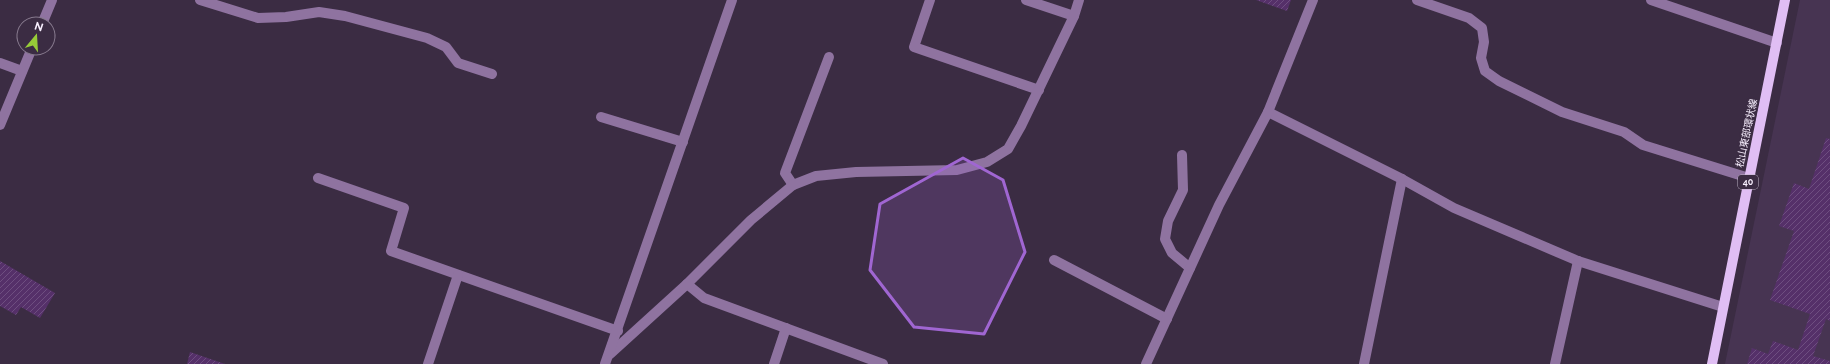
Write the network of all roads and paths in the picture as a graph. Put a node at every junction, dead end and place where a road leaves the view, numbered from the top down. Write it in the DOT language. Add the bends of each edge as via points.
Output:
graph roads {
  1 [pos="52,0"];
  2 [pos="200,0"];
  3 [pos="732,0"];
  4 [pos="930,0"];
  5 [pos="1026,0"];
  6 [pos="1079,0"];
  7 [pos="1313,0"];
  8 [pos="1417,0"];
  9 [pos="1651,0"];
  10 [pos="1785,0"];
  11 [pos="45,16"];
  12 [pos="1074,16"];
  13 [pos="1777,43"];
  14 [pos="29,56"];
  15 [pos="829,57"];
  16 [pos="0,63"];
  17 [pos="22,71"];
  18 [pos="492,74"];
  19 [pos="1038,90"];
  20 [pos="1268,112"];
  21 [pos="601,117"];
  22 [pos="0,125"];
  23 [pos="683,142"];
  24 [pos="1182,155"];
  25 [pos="318,178"];
  26 [pos="1749,178"];
  27 [pos="1402,179"];
  28 [pos="793,185"];
  29 [pos="1054,260"];
  30 [pos="1578,261"];
  31 [pos="1190,268"];
  32 [pos="458,275"];
  33 [pos="687,284"];
  34 [pos="1723,307"];
  35 [pos="1167,319"];
  36 [pos="786,328"];
  37 [pos="618,332"];
  38 [pos="610,354"];
  39 [pos="428,364"];
  40 [pos="606,364"];
  41 [pos="774,364"];
  42 [pos="882,364"];
  43 [pos="1146,364"];
  44 [pos="1364,364"];
  45 [pos="1555,364"];
  46 [pos="1712,364"];
  1 -- 11 [label="street"];
  2 -- 18 [label="street" via="258,18 319,12 345,16 428,38 446,47 458,63"];
  3 -- 23 [label="street"];
  4 -- 19 [label="street" via="914,47"];
  5 -- 12 [label="street"];
  6 -- 12 [label="street"];
  7 -- 20 [label="street"];
  8 -- 26 [label="street" via="1469,18 1482,28 1484,42 1481,58 1485,71 1499,81 1562,112 1624,132 1643,145"];
  9 -- 13 [label="street"];
  10 -- 13 [label="main road, 松山東部環状線 / 40"];
  12 -- 19 [label="street"];
  13 -- 26 [label="main road, 松山東部環状線 / 40"];
  14 -- 17 [label="street"];
  15 -- 28 [label="street" via="786,173"];
  16 -- 17 [label="street"];
  17 -- 22 [label="street"];
  19 -- 28 [label="street" via="1008,149 987,162 957,170 856,172 816,176"];
  20 -- 27 [label="street"];
  20 -- 31 [label="street" via="1219,205"];
  21 -- 23 [label="street"];
  23 -- 37 [label="street"];
  24 -- 31 [label="street" via="1183,190 1168,222 1164,240 1172,253"];
  25 -- 32 [label="street" via="404,208 391,251"];
  26 -- 34 [label="main road, 松山東部環状線 / 40"];
  27 -- 30 [label="street" via="1454,208"];
  27 -- 44 [label="street"];
  28 -- 33 [label="street" via="751,220"];
  29 -- 35 [label="street"];
  30 -- 34 [label="street"];
  30 -- 45 [label="street"];
  31 -- 35 [label="street"];
  32 -- 37 [label="street"];
  32 -- 39 [label="street"];
  33 -- 36 [label="street" via="704,298"];
  33 -- 38 [label="street"];
  34 -- 46 [label="main road, 松山東部環状線 / 40"];
  35 -- 43 [label="street"];
  36 -- 41 [label="street"];
  36 -- 42 [label="street"];
  37 -- 38 [label="street"];
  38 -- 40 [label="street"];
}
